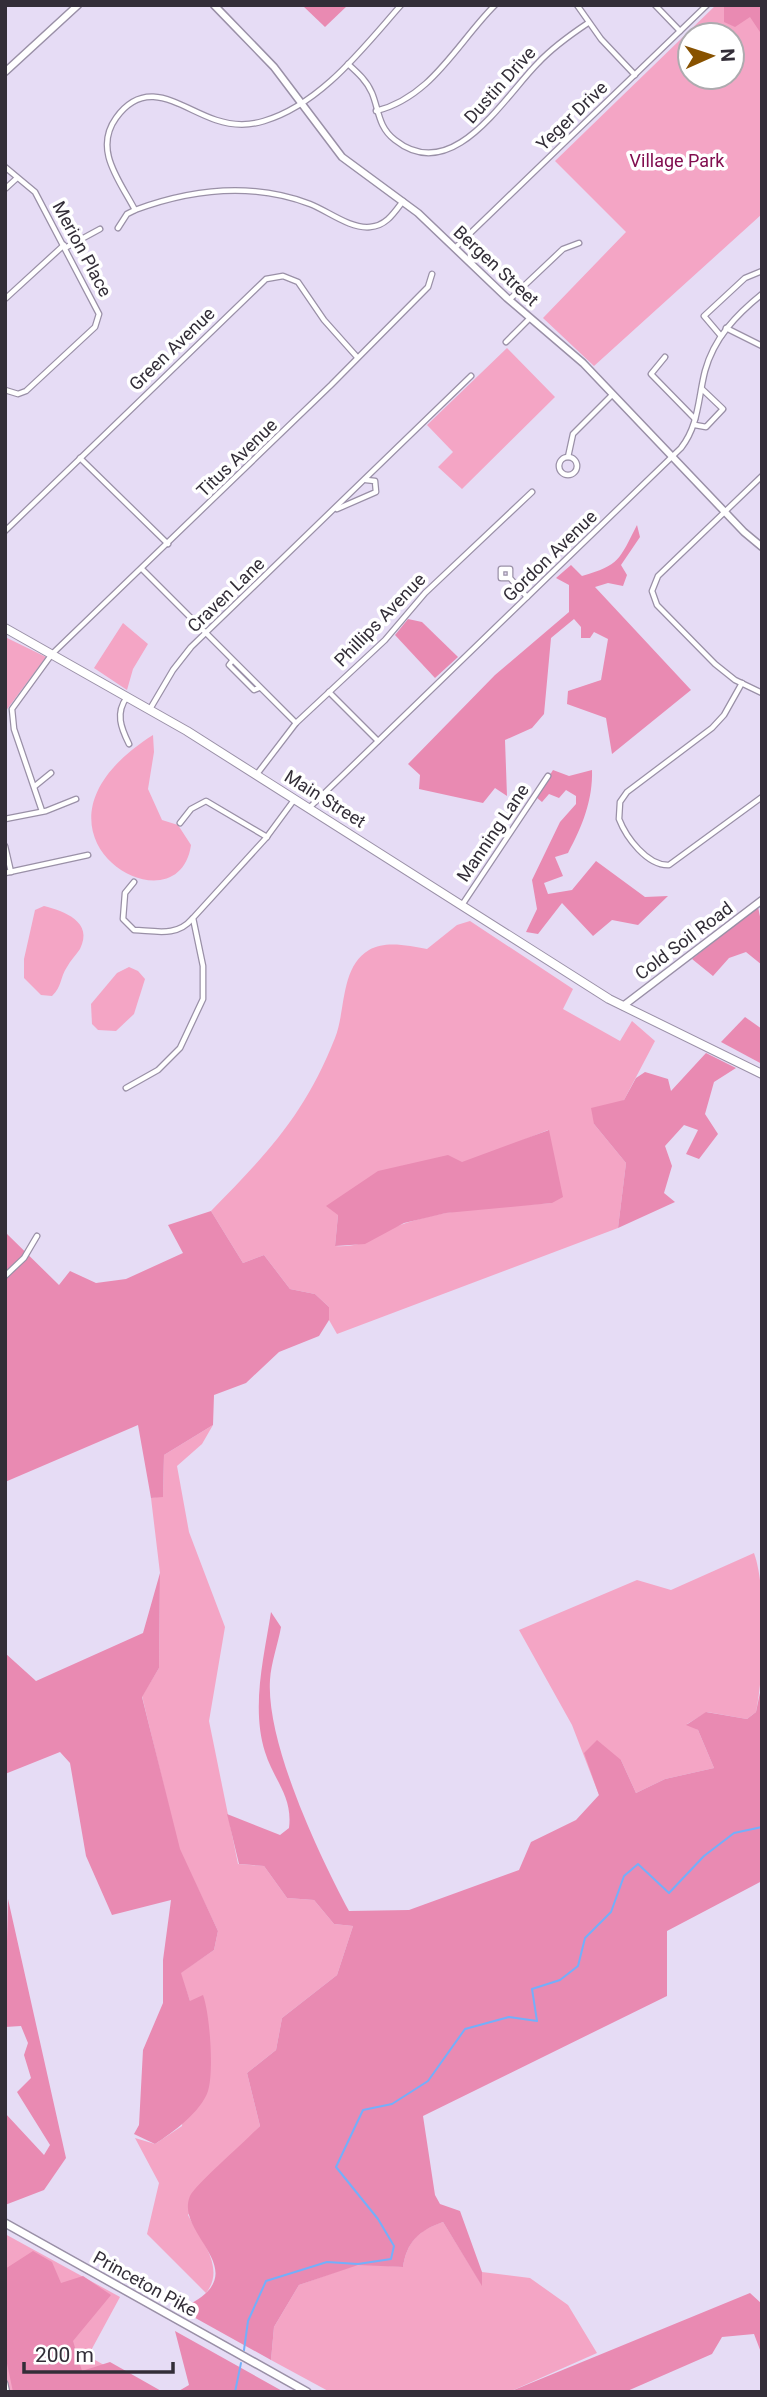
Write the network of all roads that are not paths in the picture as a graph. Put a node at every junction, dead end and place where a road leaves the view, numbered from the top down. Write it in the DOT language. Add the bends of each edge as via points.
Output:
graph roads {
  1 [pos="78,5"];
  2 [pos="214,5"];
  3 [pos="401,5"];
  4 [pos="495,5"];
  5 [pos="577,5"];
  6 [pos="655,5"];
  7 [pos="707,5"];
  8 [pos="690,21"];
  9 [pos="588,23"];
  10 [pos="676,27"];
  11 [pos="676,35"];
  12 [pos="348,64"];
  13 [pos="5,72"];
  14 [pos="635,75"];
  15 [pos="301,102"];
  16 [pos="376,111"];
  17 [pos="5,167"];
  18 [pos="17,178"];
  19 [pos="5,189"];
  20 [pos="403,201"];
  21 [pos="135,210"];
  22 [pos="118,228"];
  23 [pos="100,229"];
  24 [pos="579,243"];
  25 [pos="65,246"];
  26 [pos="456,247"];
  27 [pos="762,271"];
  28 [pos="432,274"];
  29 [pos="762,294"];
  30 [pos="5,299"];
  31 [pos="509,300"];
  32 [pos="530,318"];
  33 [pos="726,328"];
  34 [pos="721,336"];
  35 [pos="506,342"];
  36 [pos="762,346"];
  37 [pos="357,357"];
  38 [pos="665,357"];
  39 [pos="471,376"];
  40 [pos="702,388"];
  41 [pos="5,390"];
  42 [pos="611,396"];
  43 [pos="695,422"];
  44 [pos="568,457"];
  45 [pos="80,458"];
  46 [pos="671,458"];
  47 [pos="762,476"];
  48 [pos="365,480"];
  49 [pos="532,492"];
  50 [pos="333,510"];
  51 [pos="724,512"];
  52 [pos="5,531"];
  53 [pos="168,544"];
  54 [pos="762,547"];
  55 [pos="142,569"];
  56 [pos="510,578"];
  57 [pos="527,597"];
  58 [pos="5,628"];
  59 [pos="205,634"];
  60 [pos="51,654"];
  61 [pos="742,683"];
  62 [pos="329,692"];
  63 [pos="762,693"];
  64 [pos="127,696"];
  65 [pos="149,709"];
  66 [pos="296,723"];
  67 [pos="378,741"];
  68 [pos="129,744"];
  69 [pos="51,773"];
  70 [pos="257,775"];
  71 [pos="548,776"];
  72 [pos="34,786"];
  73 [pos="762,797"];
  74 [pos="76,799"];
  75 [pos="294,799"];
  76 [pos="309,808"];
  77 [pos="42,811"];
  78 [pos="5,819"];
  79 [pos="180,823"];
  80 [pos="267,837"];
  81 [pos="5,846"];
  82 [pos="88,855"];
  83 [pos="8,873"];
  84 [pos="134,883"];
  85 [pos="762,900"];
  86 [pos="462,905"];
  87 [pos="193,918"];
  88 [pos="623,1006"];
  89 [pos="762,1074"];
  90 [pos="125,1088"];
  91 [pos="37,1236"];
  92 [pos="5,1276"];
  93 [pos="5,2223"];
  94 [pos="5,2383"];
  95 [pos="7,2392"];
  96 [pos="307,2392"];
  1 -- 13 [label="street"];
  2 -- 15 [label="street, Bergen Street"];
  3 -- 12 [label="street"];
  4 -- 16 [label="street" via="424,87 408,100"];
  5 -- 9 [label="street"];
  6 -- 10 [label="street"];
  7 -- 8 [label="street, Yeger Drive"];
  9 -- 14 [label="street"];
  9 -- 16 [label="street, Dustin Drive" via="553,48 475,134 453,148 425,152 402,145 385,131"];
  11 -- 14 [label="street, Yeger Drive"];
  12 -- 15 [label="street"];
  12 -- 16 [label="street, Dustin Drive" via="368,85"];
  14 -- 26 [label="street, Yeger Drive"];
  15 -- 20 [label="street, Bergen Street" via="342,157"];
  15 -- 21 [label="street" via="274,117 246,124 217,120 169,98 145,98 131,104 114,120 107,149 111,169"];
  17 -- 18 [label="street, Merion Place"];
  18 -- 19 [label="street"];
  18 -- 25 [label="street, Merion Place" via="35,192"];
  20 -- 21 [label="street" via="384,223 366,227 296,199 251,190 191,194"];
  20 -- 26 [label="street, Bergen Street"];
  21 -- 22 [label="street"];
  23 -- 25 [label="street"];
  24 -- 31 [label="street" via="563,249"];
  25 -- 30 [label="street"];
  25 -- 41 [label="street, Merion Place" via="99,309 97,323 26,391 14,394"];
  26 -- 31 [label="street, Bergen Street"];
  27 -- 34 [label="street" via="744,278 704,316"];
  28 -- 37 [label="street, Titus Avenue" via="428,287"];
  29 -- 33 [label="street, Gordon Avenue"];
  31 -- 32 [label="street, Bergen Street"];
  32 -- 35 [label="street"];
  32 -- 42 [label="street, Bergen Street" via="583,363"];
  33 -- 34 [label="street, Gordon Avenue"];
  33 -- 36 [label="street"];
  34 -- 40 [label="street, Gordon Avenue" via="709,358"];
  37 -- 45 [label="street, Green Avenue" via="298,282 271,277"];
  37 -- 53 [label="street, Titus Avenue"];
  38 -- 43 [label="street" via="651,374"];
  39 -- 48 [label="street, Craven Lane"];
  40 -- 43 [label="street, Gordon Avenue"];
  40 -- 43 [label="street" via="723,409 706,427"];
  42 -- 44 [label="street" via="573,434"];
  42 -- 46 [label="street, Bergen Street"];
  43 -- 46 [label="street, Gordon Avenue" via="687,441"];
  45 -- 52 [label="street, Green Avenue"];
  45 -- 53 [label="street"];
  46 -- 51 [label="street, Bergen Street"];
  46 -- 57 [label="street, Gordon Avenue"];
  47 -- 51 [label="street"];
  48 -- 50 [label="street, Craven Lane"];
  48 -- 50 [label="street, Craven Lane" via="374,481 376,492"];
  49 -- 62 [label="street, Phillips Avenue"];
  50 -- 59 [label="street, Craven Lane"];
  51 -- 54 [label="street, Bergen Street"];
  51 -- 61 [label="street" via="657,576 653,596 715,664"];
  53 -- 55 [label="street, Titus Avenue"];
  55 -- 59 [label="street"];
  55 -- 60 [label="street, Titus Avenue"];
  56 -- 57 [label="street"];
  57 -- 67 [label="street, Gordon Avenue"];
  58 -- 60 [label="highway, Main Street"];
  59 -- 65 [label="street, Craven Lane" via="173,670"];
  59 -- 66 [label="street"];
  60 -- 64 [label="highway, Main Street"];
  60 -- 72 [label="street, Titus Avenue" via="12,709 14,729"];
  61 -- 63 [label="street"];
  61 -- 73 [label="street" via="718,722 627,792 620,802 619,819 648,859 669,865"];
  62 -- 66 [label="street, Phillips Avenue"];
  62 -- 67 [label="street"];
  64 -- 65 [label="highway, Main Street"];
  64 -- 68 [label="street" via="120,709 120,727"];
  65 -- 70 [label="highway, Main Street"];
  66 -- 70 [label="street, Phillips Avenue"];
  67 -- 76 [label="street, Gordon Avenue"];
  69 -- 72 [label="street"];
  70 -- 75 [label="highway, Main Street"];
  71 -- 86 [label="street, Manning Lane"];
  72 -- 77 [label="street"];
  74 -- 77 [label="street"];
  75 -- 76 [label="highway, Main Street"];
  75 -- 80 [label="street"];
  76 -- 86 [label="highway, Main Street"];
  77 -- 78 [label="street"];
  79 -- 80 [label="street" via="191,809 206,801"];
  80 -- 87 [label="street"];
  81 -- 83 [label="street"];
  82 -- 83 [label="street"];
  84 -- 87 [label="street" via="125,893 123,919 134,930 176,932"];
  85 -- 88 [label="street, Cold Soil Road"];
  86 -- 88 [label="highway, Main Street"];
  87 -- 90 [label="street" via="203,965 203,999 180,1048 158,1070"];
  88 -- 89 [label="highway, Main Street"];
  91 -- 92 [label="street" via="24,1258"];
  93 -- 96 [label="main road, Princeton Pike"];
  94 -- 95 [label="street"];
}
